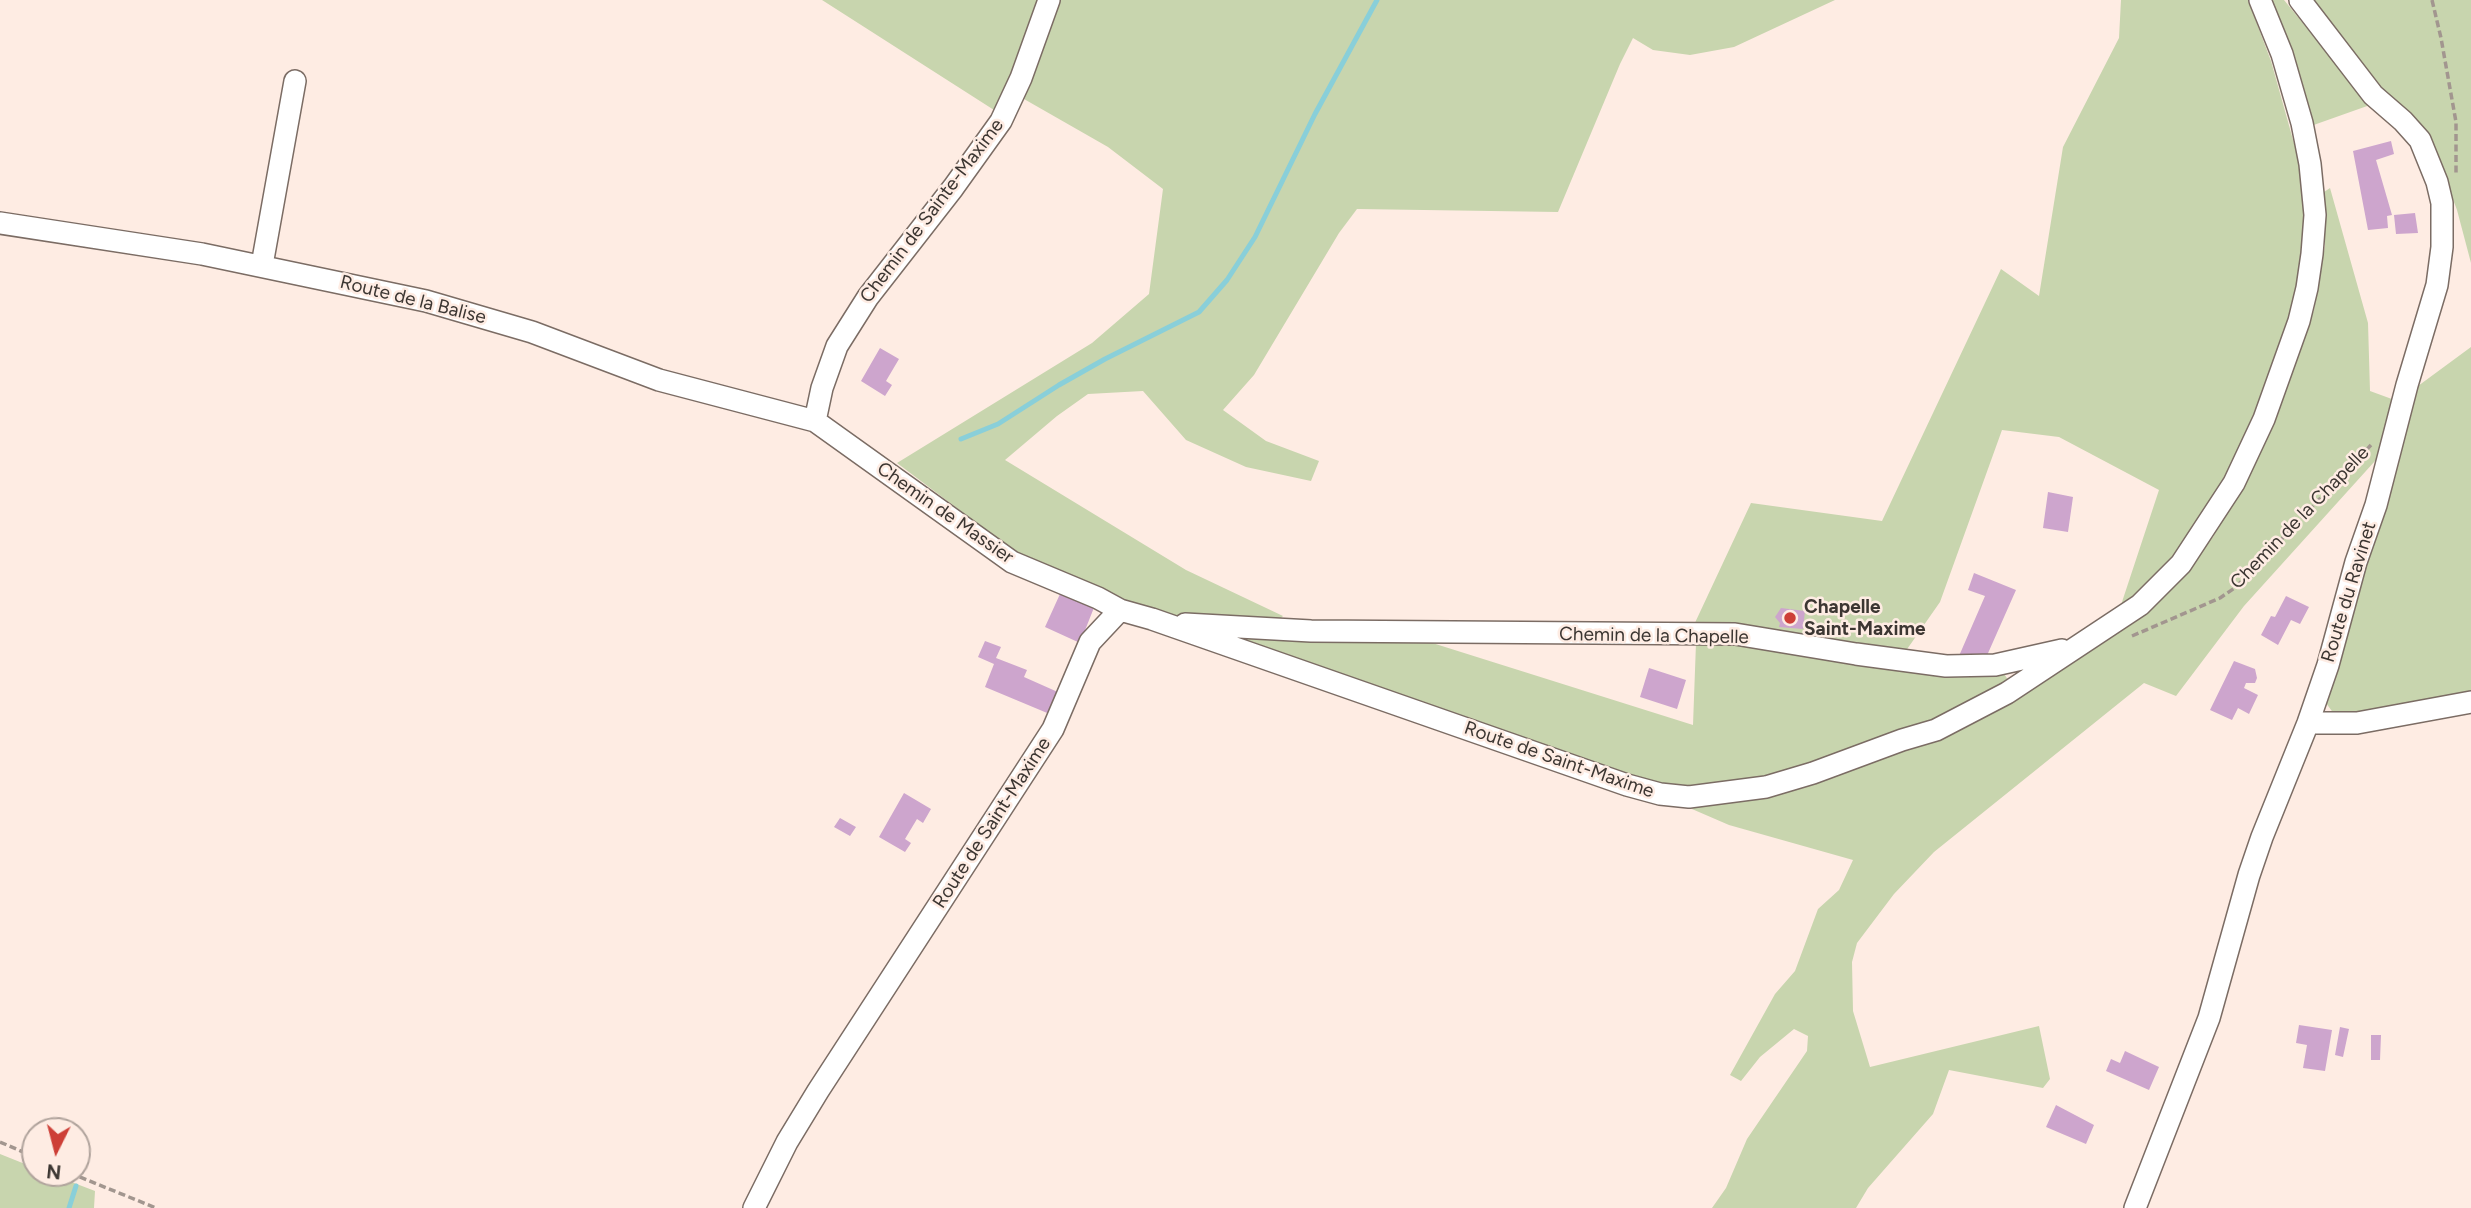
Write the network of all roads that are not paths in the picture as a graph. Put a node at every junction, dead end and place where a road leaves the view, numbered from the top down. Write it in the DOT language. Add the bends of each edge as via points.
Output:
graph roads {
  1 [pos="1049,0"];
  2 [pos="2260,0"];
  3 [pos="2300,0"];
  4 [pos="295,81"];
  5 [pos="0,223"];
  6 [pos="262,265"];
  7 [pos="815,421"];
  8 [pos="1120,610"];
  9 [pos="1162,623"];
  10 [pos="2078,646"];
  11 [pos="2471,702"];
  12 [pos="2308,723"];
  13 [pos="754,1208"];
  14 [pos="2135,1208"];
  1 -- 7 [label="street, Chemin de Sainte-Maxime" via="1001,121 868,297 837,346"];
  2 -- 10 [label="street, Route de Saint-Maxime" via="2282,54 2310,164 2315,215 2299,321 2264,419 2218,512 2181,564 2140,605"];
  3 -- 12 [label="street, Route du Ravinet" via="2373,95 2420,140 2442,203 2437,285 2376,505"];
  4 -- 6 [label="street"];
  5 -- 6 [label="street, Route de la Balise"];
  6 -- 7 [label="street, Route de la Balise" via="460,310 659,380"];
  7 -- 8 [label="street, Chemin de Massier" via="1012,562"];
  8 -- 9 [label="street, Route de Saint-Maxime"];
  8 -- 13 [label="street, Route de Saint-Maxime" via="1090,642 1053,729 818,1091"];
  9 -- 10 [label="street, Chemin de la Chapelle" via="1311,631 1735,634 1751,628 1856,654 1946,666 1995,665"];
  9 -- 10 [label="street, Route de Saint-Maxime" via="1627,785 1689,797 1766,787 1936,730"];
  11 -- 12 [label="street" via="2357,723"];
  12 -- 14 [label="street, Route du Ravinet" via="2253,862 2209,1018"];
}
